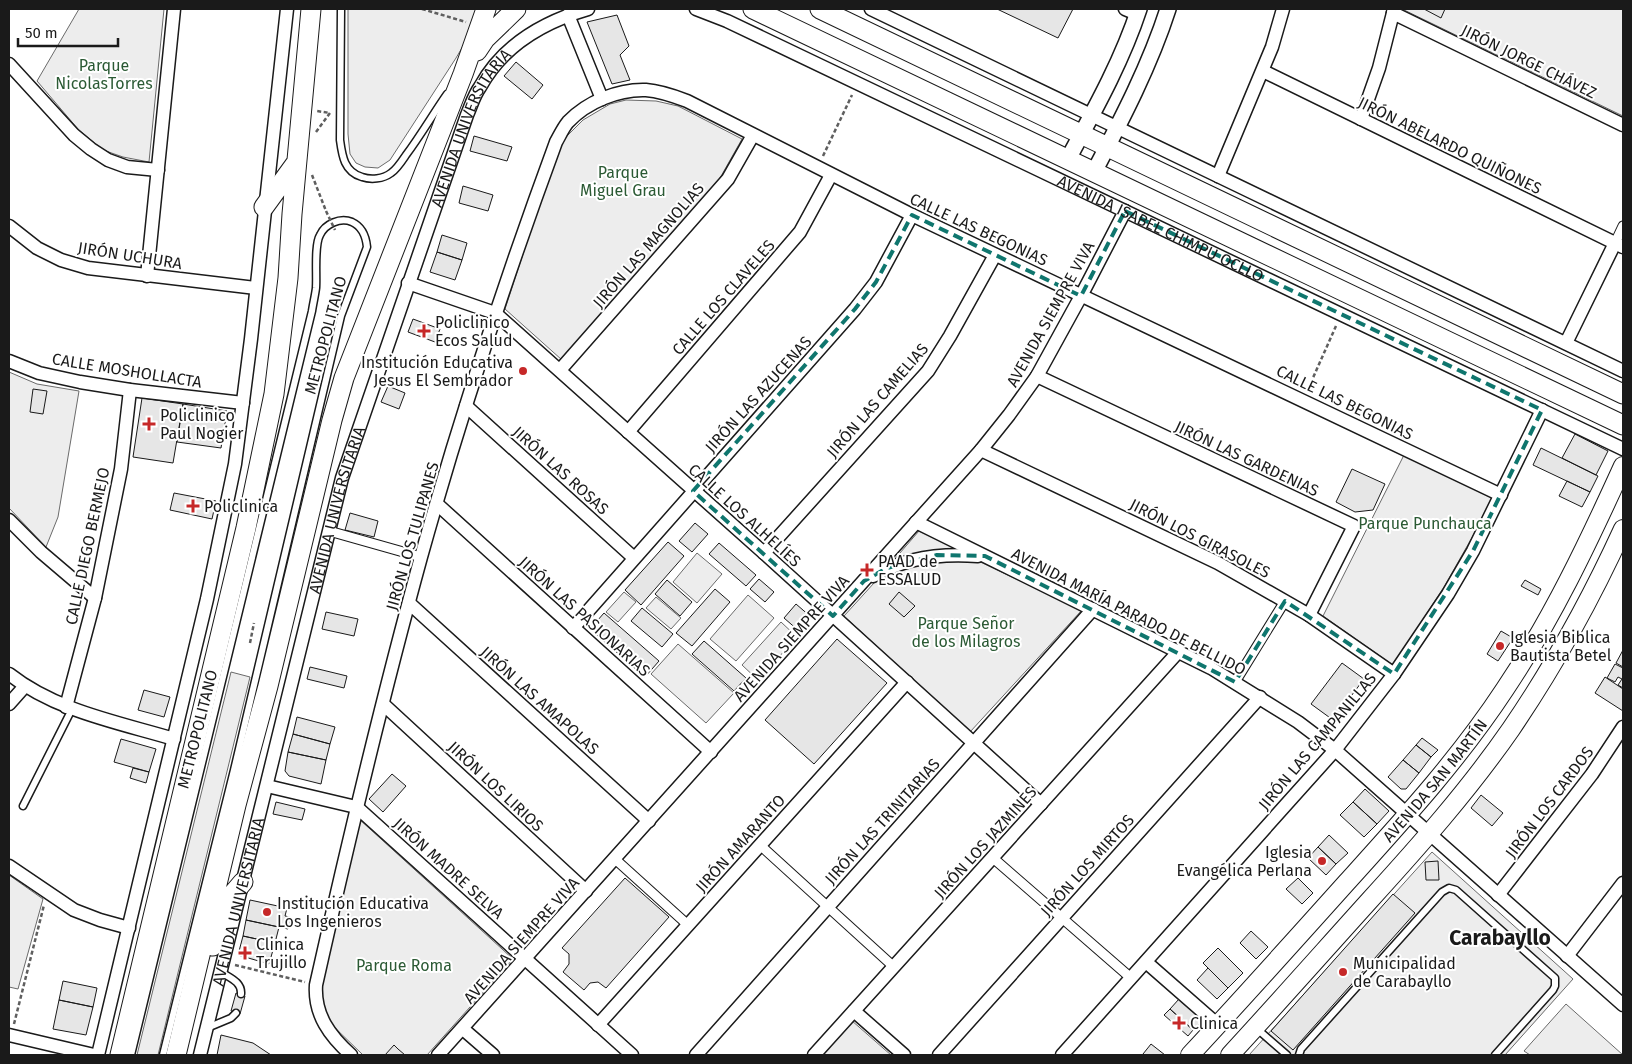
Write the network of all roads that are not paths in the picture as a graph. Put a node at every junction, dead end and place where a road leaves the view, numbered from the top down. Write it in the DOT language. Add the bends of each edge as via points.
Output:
graph roads {
  1 [pos="174,9"];
  2 [pos="287,9"];
  3 [pos="311,9"];
  4 [pos="341,9"];
  5 [pos="486,9"];
  6 [pos="516,9"];
  7 [pos="588,9"];
  8 [pos="696,9"];
  9 [pos="754,9"];
  10 [pos="820,9"];
  11 [pos="871,9"];
  12 [pos="1168,9"];
  13 [pos="1283,9"];
  14 [pos="1134,11"];
  15 [pos="1394,11"];
  16 [pos="568,15"];
  17 [pos="9,64"];
  18 [pos="1263,71"];
  19 [pos="463,74"];
  20 [pos="602,99"];
  21 [pos="1092,115"];
  22 [pos="1361,119"];
  23 [pos="1623,125"];
  24 [pos="1118,127"];
  25 [pos="1082,134"];
  26 [pos="753,135"];
  27 [pos="1108,147"];
  28 [pos="1068,159"];
  29 [pos="297,162"];
  30 [pos="158,170"];
  31 [pos="1094,172"];
  32 [pos="832,175"];
  33 [pos="1218,176"];
  34 [pos="1058,179"];
  35 [pos="1084,191"];
  36 [pos="264,207"];
  37 [pos="1125,211"];
  38 [pos="912,216"];
  39 [pos="9,226"];
  40 [pos="1623,226"];
  41 [pos="1619,245"];
  42 [pos="995,255"];
  43 [pos="147,276"];
  44 [pos="408,283"];
  45 [pos="256,288"];
  46 [pos="1081,296"];
  47 [pos="495,313"];
  48 [pos="1566,343"];
  49 [pos="9,361"];
  50 [pos="560,370"];
  51 [pos="1623,371"];
  52 [pos="1037,376"];
  53 [pos="130,390"];
  54 [pos="1623,394"];
  55 [pos="243,403"];
  56 [pos="466,406"];
  57 [pos="1542,410"];
  58 [pos="1623,425"];
  59 [pos="628,432"];
  60 [pos="1623,449"];
  61 [pos="981,450"];
  62 [pos="1623,466"];
  63 [pos="693,491"];
  64 [pos="1501,495"];
  65 [pos="437,504"];
  66 [pos="9,520"];
  67 [pos="916,522"];
  68 [pos="1623,529"];
  69 [pos="329,532"];
  70 [pos="1619,551"];
  71 [pos="764,553"];
  72 [pos="985,556"];
  73 [pos="421,557"];
  74 [pos="634,558"];
  75 [pos="864,581"];
  76 [pos="95,598"];
  77 [pos="1285,601"];
  78 [pos="410,603"];
  79 [pos="1093,609"];
  80 [pos="1310,615"];
  81 [pos="833,616"];
  82 [pos="573,628"];
  83 [pos="1179,651"];
  84 [pos="9,674"];
  85 [pos="1394,674"];
  86 [pos="907,682"];
  87 [pos="1235,682"];
  88 [pos="25,686"];
  89 [pos="1260,697"];
  90 [pos="9,704"];
  91 [pos="383,704"];
  92 [pos="69,708"];
  93 [pos="1623,727"];
  94 [pos="174,739"];
  95 [pos="973,743"];
  96 [pos="1335,750"];
  97 [pos="711,752"];
  98 [pos="267,786"];
  99 [pos="1041,804"];
  100 [pos="23,806"];
  101 [pos="356,807"];
  102 [pos="1407,815"];
  103 [pos="649,821"];
  104 [pos="1429,834"];
  105 [pos="760,845"];
  106 [pos="993,858"];
  107 [pos="615,859"];
  108 [pos="9,866"];
  109 [pos="243,882"];
  110 [pos="1623,883"];
  111 [pos="586,891"];
  112 [pos="1498,895"];
  113 [pos="828,907"];
  114 [pos="1062,918"];
  115 [pos="688,925"];
  116 [pos="129,928"];
  117 [pos="1567,956"];
  118 [pos="526,959"];
  119 [pos="1146,962"];
  120 [pos="222,967"];
  121 [pos="894,967"];
  122 [pos="1131,978"];
  123 [pos="193,985"];
  124 [pos="241,994"];
  125 [pos="1623,1005"];
  126 [pos="854,1011"];
  127 [pos="236,1013"];
  128 [pos="598,1025"];
  129 [pos="1218,1025"];
  130 [pos="1255,1027"];
  131 [pos="207,1028"];
  132 [pos="463,1028"];
  133 [pos="10,1035"];
  134 [pos="94,1055"];
  135 [pos="98,1055"];
  136 [pos="120,1055"];
  137 [pos="131,1055"];
  138 [pos="163,1055"];
  139 [pos="176,1055"];
  140 [pos="200,1055"];
  141 [pos="352,1055"];
  142 [pos="438,1055"];
  143 [pos="492,1055"];
  144 [pos="632,1055"];
  145 [pos="696,1055"];
  146 [pos="814,1055"];
  147 [pos="904,1055"];
  148 [pos="939,1055"];
  149 [pos="1062,1055"];
  150 [pos="1190,1055"];
  151 [pos="1230,1055"];
  152 [pos="1287,1055"];
  153 [pos="1299,1055"];
  154 [pos="1495,1055"];
  1 -- 30 [label="street"];
  2 -- 36 [label="street"];
  3 -- 29 [label="main road"];
  4 -- 19 [label="lane" via="341,147 343,161 360,177 383,178 392,173"];
  5 -- 19 [label="main road, AVENIDA UNIVERSITARIA"];
  6 -- 19 [label="main road" via="485,38"];
  7 -- 16 [label="street"];
  8 -- 34 [label="street, AVENIDA ISABEL CHIMPU OCLLO"];
  9 -- 28 [label="main road, AVENIDA ISABEL CHIMPU OCLLO"];
  10 -- 25 [label="main road"];
  11 -- 21 [label="street"];
  12 -- 24 [label="street"];
  13 -- 18 [label="street"];
  14 -- 21 [label="street" via="1128,39"];
  15 -- 22 [label="street" via="1380,68"];
  15 -- 23 [label="street, JIRÓN JORGE CHÁVEZ"];
  16 -- 20 [label="street"];
  16 -- 44 [label="street, AVENIDA UNIVERSITARIA" via="532,32 516,44 503,55 479,88"];
  17 -- 30 [label="street" via="74,135 91,149 127,167"];
  18 -- 22 [label="street, JIRÓN ABELARDO QUIÑONES"];
  18 -- 33 [label="street"];
  19 -- 123 [label="main road, AVENIDA UNIVERSITARIA" via="344,378"];
  20 -- 26 [label="street, CALLE LAS BEGONIAS" via="631,91 666,94 687,101"];
  20 -- 47 [label="street, JIRÓN LOS TULIPANES" via="578,113 556,142"];
  21 -- 24 [label="street"];
  21 -- 25 [label="street"];
  22 -- 41 [label="street, JIRÓN ABELARDO QUIÑONES"];
  24 -- 27 [label="street"];
  24 -- 33 [label="street"];
  25 -- 27 [label="main road"];
  25 -- 28 [label="street"];
  26 -- 32 [label="street, CALLE LAS BEGONIAS"];
  26 -- 50 [label="street, JIRÓN LAS MAGNOLIAS" via="728,179"];
  27 -- 31 [label="street"];
  27 -- 54 [label="main road"];
  28 -- 31 [label="main road, AVENIDA ISABEL CHIMPU OCLLO"];
  28 -- 34 [label="street"];
  29 -- 36 [label="main road"];
  29 -- 136 [label="main road" via="274,394 246,528"];
  30 -- 43 [label="street"];
  31 -- 35 [label="street"];
  31 -- 58 [label="main road, AVENIDA ISABEL CHIMPU OCLLO"];
  32 -- 38 [label="street, CALLE LAS BEGONIAS"];
  32 -- 59 [label="street, CALLE LOS CLAVELES" via="795,238"];
  33 -- 48 [label="street"];
  34 -- 35 [label="street, AVENIDA ISABEL CHIMPU OCLLO"];
  35 -- 37 [label="street, AVENIDA ISABEL CHIMPU OCLLO"];
  36 -- 45 [label="street"];
  37 -- 46 [label="street, AVENIDA SIEMPRE VIVA"];
  37 -- 57 [label="street, AVENIDA ISABEL CHIMPU OCLLO"];
  38 -- 42 [label="street, CALLE LAS BEGONIAS"];
  38 -- 63 [label="street, JIRÓN LAS AZUCENAS" via="876,282 855,309"];
  39 -- 43 [label="street, JIRÓN UCHURA" via="37,248 61,260 88,268"];
  40 -- 41 [label="street"];
  41 -- 48 [label="street"];
  42 -- 46 [label="street, CALLE LAS BEGONIAS"];
  42 -- 71 [label="street, JIRÓN LAS CAMELIAS" via="928,371"];
  43 -- 45 [label="street, JIRÓN UCHURA"];
  44 -- 47 [label="street, CALLE LOS ALHELÍES"];
  44 -- 69 [label="street, AVENIDA UNIVERSITARIA" via="342,478"];
  45 -- 55 [label="street"];
  46 -- 52 [label="street, AVENIDA SIEMPRE VIVA"];
  46 -- 64 [label="street, CALLE LAS BEGONIAS"];
  47 -- 50 [label="street, CALLE LOS ALHELÍES"];
  47 -- 56 [label="street, JIRÓN LOS TULIPANES"];
  48 -- 51 [label="street"];
  49 -- 53 [label="street, CALLE MOSHOLLACTA" via="39,373"];
  50 -- 59 [label="street, CALLE LOS ALHELÍES"];
  52 -- 61 [label="street, AVENIDA SIEMPRE VIVA"];
  52 -- 80 [label="street, JIRÓN LAS GARDENIAS" via="1354,526"];
  53 -- 55 [label="street, CALLE MOSHOLLACTA"];
  53 -- 76 [label="street, CALLE DIEGO BERMEJO" via="121,469"];
  55 -- 94 [label="street" via="224,521"];
  56 -- 65 [label="street, JIRÓN LOS TULIPANES"];
  56 -- 74 [label="street, JIRÓN LAS ROSAS"];
  57 -- 60 [label="street, AVENIDA ISABEL CHIMPU OCLLO"];
  57 -- 64 [label="street, JIRÓN LAS CAMPANILLAS"];
  59 -- 63 [label="street, CALLE LOS ALHELÍES"];
  61 -- 67 [label="street, AVENIDA SIEMPRE VIVA"];
  61 -- 77 [label="street, JIRÓN LOS GIRASOLES" via="1218,563"];
  62 -- 102 [label="main road, AVENIDA SAN MARTÍN" via="1578,563 1525,658 1463,748"];
  63 -- 71 [label="street, CALLE LOS ALHELÍES"];
  63 -- 74 [label="street, JIRÓN LAS AZUCENAS"];
  64 -- 85 [label="street, JIRÓN LAS CAMPANILLAS" via="1448,594"];
  65 -- 73 [label="street, JIRÓN LOS TULIPANES"];
  65 -- 82 [label="street, JIRÓN LAS PASIONARIAS"];
  66 -- 76 [label="street"];
  67 -- 72 [label="street, AVENIDA MARÍA PARADO DE BELLIDO"];
  67 -- 75 [label="street, AVENIDA SIEMPRE VIVA"];
  68 -- 70 [label="main road, AVENIDA SAN MARTÍN"];
  69 -- 73 [label="street"];
  69 -- 98 [label="street, AVENIDA UNIVERSITARIA"];
  70 -- 104 [label="main road, AVENIDA SAN MARTÍN" via="1540,685 1486,764"];
  71 -- 81 [label="street, CALLE LOS ALHELÍES"];
  72 -- 75 [label="street, AVENIDA MARÍA PARADO DE BELLIDO" via="918,558 887,568"];
  72 -- 79 [label="street, AVENIDA MARÍA PARADO DE BELLIDO"];
  73 -- 78 [label="street, JIRÓN LOS TULIPANES"];
  74 -- 82 [label="street, JIRÓN LAS AZUCENAS"];
  75 -- 81 [label="street, AVENIDA SIEMPRE VIVA"];
  76 -- 92 [label="street, CALLE DIEGO BERMEJO"];
  77 -- 80 [label="street, JIRÓN LOS GIRASOLES"];
  77 -- 87 [label="street"];
  78 -- 91 [label="street, JIRÓN LOS TULIPANES"];
  78 -- 103 [label="street, JIRÓN LAS AMAPOLAS"];
  79 -- 83 [label="street, AVENIDA MARÍA PARADO DE BELLIDO"];
  79 -- 95 [label="street, JIRÓN LAS TRINITARIAS"];
  80 -- 85 [label="street, JIRÓN LOS GIRASOLES"];
  81 -- 86 [label="street, CALLE LOS ALHELÍES"];
  81 -- 97 [label="street, AVENIDA SIEMPRE VIVA"];
  82 -- 97 [label="street, JIRÓN LAS PASIONARIAS"];
  83 -- 87 [label="street, AVENIDA MARÍA PARADO DE BELLIDO"];
  83 -- 99 [label="street, JIRÓN LOS JAZMINES"];
  84 -- 88 [label="street"];
  85 -- 96 [label="street, JIRÓN LAS CAMPANILLAS"];
  86 -- 95 [label="street, CALLE LOS ALHELÍES"];
  86 -- 105 [label="street, JIRÓN AMARANTO"];
  87 -- 89 [label="street, AVENIDA MARÍA PARADO DE BELLIDO"];
  88 -- 90 [label="street"];
  88 -- 92 [label="street"];
  89 -- 96 [label="street, AVENIDA MARÍA PARADO DE BELLIDO"];
  89 -- 114 [label="street, JIRÓN LOS MIRTOS"];
  91 -- 101 [label="street, JIRÓN LOS TULIPANES"];
  91 -- 111 [label="street, JIRÓN LOS LIRIOS"];
  92 -- 94 [label="street"];
  92 -- 100 [label="lane"];
  93 -- 112 [label="street, JIRÓN LOS CARDOS" via="1592,774"];
  94 -- 116 [label="street"];
  95 -- 99 [label="street, CALLE LOS ALHELÍES"];
  95 -- 113 [label="street, JIRÓN LAS TRINITARIAS"];
  96 -- 102 [label="street, AVENIDA MARÍA PARADO DE BELLIDO"];
  96 -- 119 [label="street, JIRÓN LAS CAMPANILLAS"];
  97 -- 103 [label="street, AVENIDA SIEMPRE VIVA"];
  98 -- 101 [label="street, JIRÓN MADRE SELVA"];
  98 -- 109 [label="street, AVENIDA UNIVERSITARIA"];
  99 -- 106 [label="street, JIRÓN LOS JAZMINES"];
  101 -- 118 [label="street, JIRÓN MADRE SELVA"];
  101 -- 141 [label="street, JIRÓN LOS TULIPANES" via="315,996 329,1033"];
  102 -- 104 [label="street, AVENIDA MARÍA PARADO DE BELLIDO"];
  102 -- 129 [label="main road, AVENIDA SAN MARTÍN"];
  103 -- 107 [label="street, AVENIDA SIEMPRE VIVA"];
  104 -- 112 [label="street, AVENIDA MARÍA PARADO DE BELLIDO"];
  104 -- 130 [label="main road, AVENIDA SAN MARTÍN"];
  105 -- 113 [label="street"];
  105 -- 115 [label="street, JIRÓN AMARANTO"];
  106 -- 114 [label="street"];
  106 -- 121 [label="street, JIRÓN LOS JAZMINES"];
  107 -- 111 [label="street, AVENIDA SIEMPRE VIVA"];
  107 -- 115 [label="street"];
  108 -- 116 [label="street" via="74,910"];
  109 -- 120 [label="street, AVENIDA UNIVERSITARIA"];
  109 -- 123 [label="main road" via="231,896 207,964"];
  110 -- 117 [label="street"];
  111 -- 118 [label="street, AVENIDA SIEMPRE VIVA"];
  112 -- 117 [label="street, AVENIDA MARÍA PARADO DE BELLIDO"];
  113 -- 121 [label="street"];
  113 -- 145 [label="street, JIRÓN LAS TRINITARIAS"];
  114 -- 122 [label="street"];
  114 -- 148 [label="street, JIRÓN LOS MIRTOS"];
  115 -- 128 [label="street, JIRÓN AMARANTO"];
  116 -- 135 [label="street"];
  117 -- 125 [label="street, AVENIDA MARÍA PARADO DE BELLIDO"];
  118 -- 128 [label="street, JIRÓN MADRE SELVA"];
  118 -- 132 [label="street, AVENIDA SIEMPRE VIVA"];
  119 -- 122 [label="street, JIRÓN LAS CAMPANILLAS"];
  119 -- 129 [label="street"];
  120 -- 124 [label="lane" via="238,983"];
  120 -- 131 [label="street, AVENIDA UNIVERSITARIA"];
  121 -- 126 [label="street, JIRÓN LOS JAZMINES"];
  122 -- 149 [label="street, JIRÓN LAS CAMPANILLAS"];
  123 -- 139 [label="main road, AVENIDA UNIVERSITARIA"];
  126 -- 146 [label="street, JIRÓN LOS JAZMINES"];
  126 -- 147 [label="street"];
  127 -- 131 [label="lane"];
  128 -- 144 [label="street, JIRÓN MADRE SELVA"];
  129 -- 150 [label="main road, AVENIDA SAN MARTÍN"];
  130 -- 151 [label="main road, AVENIDA SAN MARTÍN"];
  130 -- 152 [label="lane"];
  131 -- 140 [label="street, AVENIDA UNIVERSITARIA"];
  132 -- 142 [label="street, AVENIDA SIEMPRE VIVA"];
  132 -- 143 [label="street"];
  133 -- 134 [label="street"];
  137 -- 138 [label="lane, METROPOLITANO" via="312,311 317,242 329,224 340,220 352,222 362,230 367,247 341,316"];
  153 -- 154 [label="lane" via="1442,892 1449,888 1456,890 1556,982 1553,990"];
}
